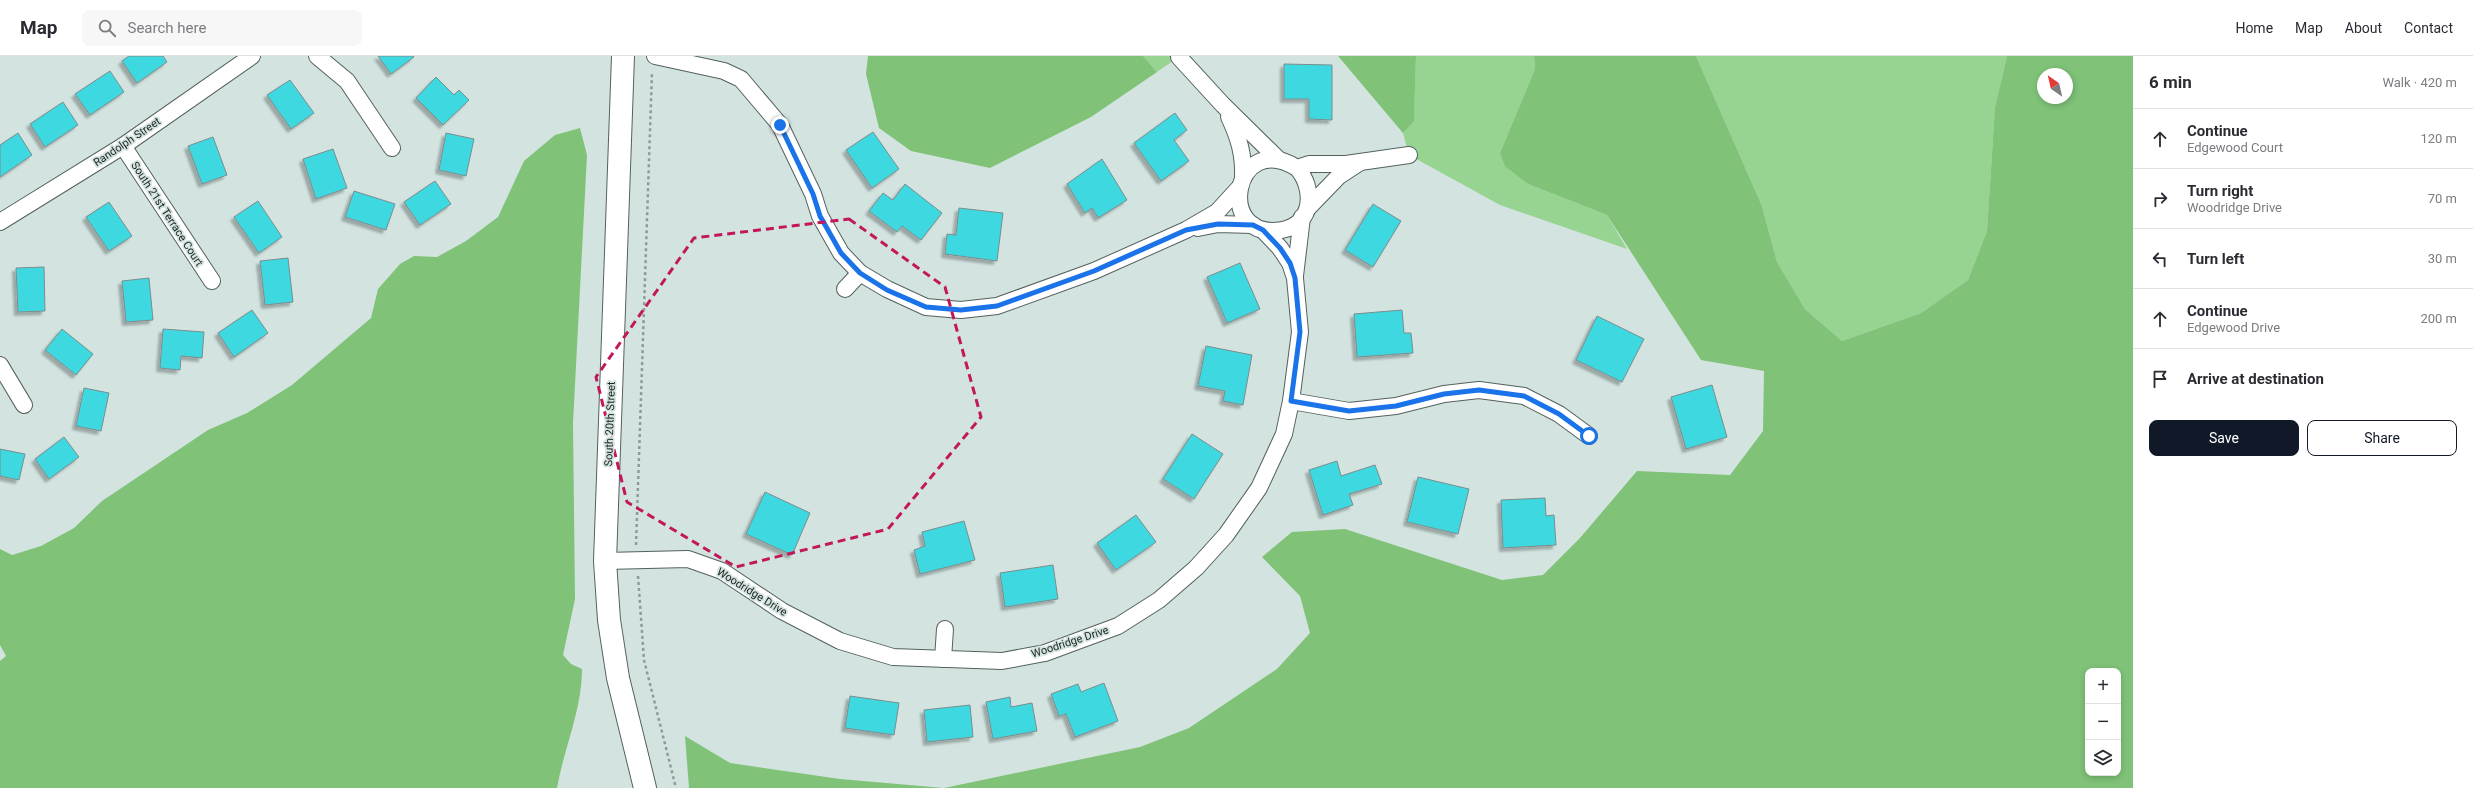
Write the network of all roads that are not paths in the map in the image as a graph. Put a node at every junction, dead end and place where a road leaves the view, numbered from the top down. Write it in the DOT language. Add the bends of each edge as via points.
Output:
graph roads {
  1 [pos="252,56"];
  2 [pos="317,56"];
  3 [pos="623,56"];
  4 [pos="1179,57"];
  5 [pos="654,60"];
  6 [pos="1223,105"];
  7 [pos="123,146"];
  8 [pos="392,148"];
  9 [pos="1410,155"];
  10 [pos="1278,159"];
  11 [pos="1362,161"];
  12 [pos="1297,168"];
  13 [pos="1241,183"];
  14 [pos="1305,212"];
  15 [pos="0,222"];
  16 [pos="1258,227"];
  17 [pos="1186,230"];
  18 [pos="860,273"];
  19 [pos="1295,278"];
  20 [pos="212,281"];
  21 [pos="845,289"];
  22 [pos="0,365"];
  23 [pos="1291,401"];
  24 [pos="24,405"];
  25 [pos="1589,436"];
  26 [pos="605,561"];
  27 [pos="946,629"];
  28 [pos="943,659"];
  29 [pos="645,788"];
  1 -- 7 [label="street, Randolph Street"];
  2 -- 8 [label="street" via="347,81"];
  3 -- 26 [label="main road, South 20th Street"];
  4 -- 6 [label="street"];
  5 -- 18 [label="street" via="724,70 741,79 750,88 780,125 830,236 841,253"];
  6 -- 10 [label="street"];
  6 -- 13 [label="street" via="1238,136 1244,160"];
  7 -- 15 [label="street, Randolph Street"];
  7 -- 20 [label="street, South 21st Terrace Court"];
  9 -- 11 [label="street"];
  10 -- 12 [label="street"];
  10 -- 13 [label="street" via="1258,163 1249,169"];
  11 -- 12 [label="street" via="1309,164"];
  11 -- 14 [label="street" via="1339,176"];
  12 -- 14 [label="street" via="1309,186"];
  13 -- 16 [label="street" via="1240,208"];
  13 -- 17 [label="street" via="1217,212"];
  14 -- 16 [label="street" via="1285,230 1274,231"];
  14 -- 19 [label="street, Woodridge Drive"];
  16 -- 17 [label="street" via="1218,224"];
  16 -- 19 [label="street, Woodridge Drive" via="1280,248 1290,263"];
  17 -- 18 [label="street" via="1094,271 997,306 961,310 926,307 887,290"];
  18 -- 21 [label="street"];
  19 -- 23 [label="street, Woodridge Drive" via="1300,332"];
  22 -- 24 [label="street"];
  23 -- 25 [label="street" via="1349,411 1396,406 1444,394 1479,390 1524,396 1559,414"];
  23 -- 28 [label="street, Woodridge Drive" via="1284,434 1259,488 1226,535 1196,568 1159,600 1118,626 1045,653 1002,661"];
  26 -- 28 [label="street, Woodridge Drive" via="688,559 722,571 782,611 840,641 893,657"];
  26 -- 29 [label="main road, South 20th Street" via="609,620 618,678"];
  27 -- 28 [label="street"];
}
